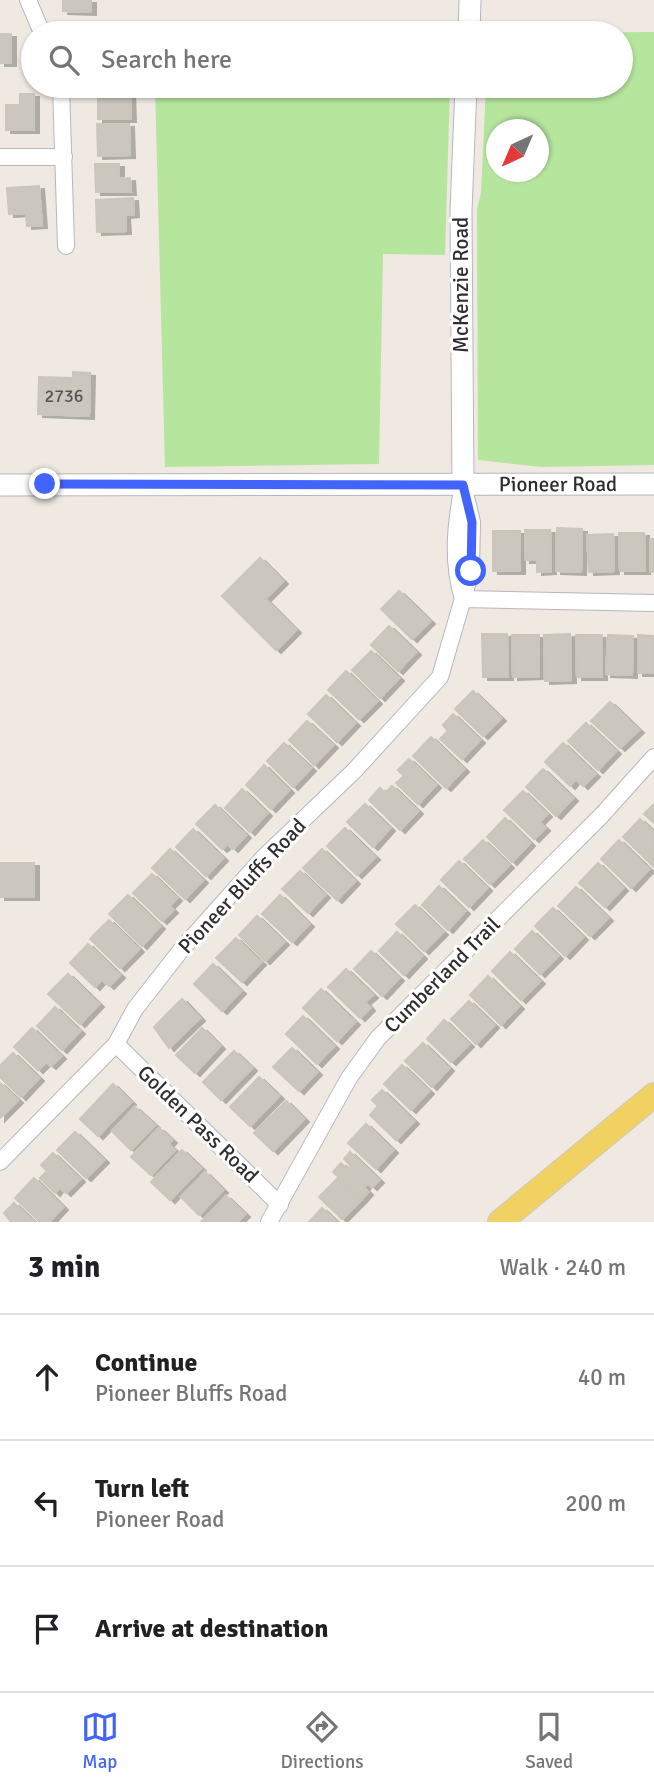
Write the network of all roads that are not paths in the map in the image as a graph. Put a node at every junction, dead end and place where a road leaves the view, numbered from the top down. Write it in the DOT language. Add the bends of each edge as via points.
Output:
graph roads {
  1 [pos="29,0"];
  2 [pos="470,0"];
  3 [pos="37,21"];
  4 [pos="469,21"];
  5 [pos="62,98"];
  6 [pos="466,98"];
  7 [pos="0,157"];
  8 [pos="64,157"];
  9 [pos="66,246"];
  10 [pos="654,484"];
  11 [pos="0,485"];
  12 [pos="463,485"];
  13 [pos="463,599"];
  14 [pos="654,603"];
  15 [pos="654,757"];
  16 [pos="116,1044"];
  17 [pos="654,1095"];
  18 [pos="0,1162"];
  19 [pos="280,1205"];
  20 [pos="269,1222"];
  21 [pos="500,1222"];
  1 -- 3 [label="street"];
  2 -- 4 [label="main road"];
  5 -- 8 [label="street"];
  6 -- 12 [label="main road, McKenzie Road" via="461,211"];
  7 -- 8 [label="street"];
  8 -- 9 [label="street"];
  10 -- 12 [label="main road, Pioneer Road"];
  11 -- 12 [label="main road, Pioneer Road"];
  12 -- 13 [label="street, Pioneer Bluffs Road" via="472,522 471,571"];
  13 -- 14 [label="street"];
  13 -- 16 [label="street, Pioneer Bluffs Road" via="445,664 429,692 199,929 135,1009"];
  15 -- 19 [label="street, Cumberland Trail" via="601,816 378,1038 349,1078"];
  16 -- 18 [label="street, Pioneer Bluffs Road"];
  16 -- 19 [label="street, Golden Pass Road"];
  17 -- 21 [label="main road"];
  19 -- 20 [label="street, Cumberland Trail"];
}
